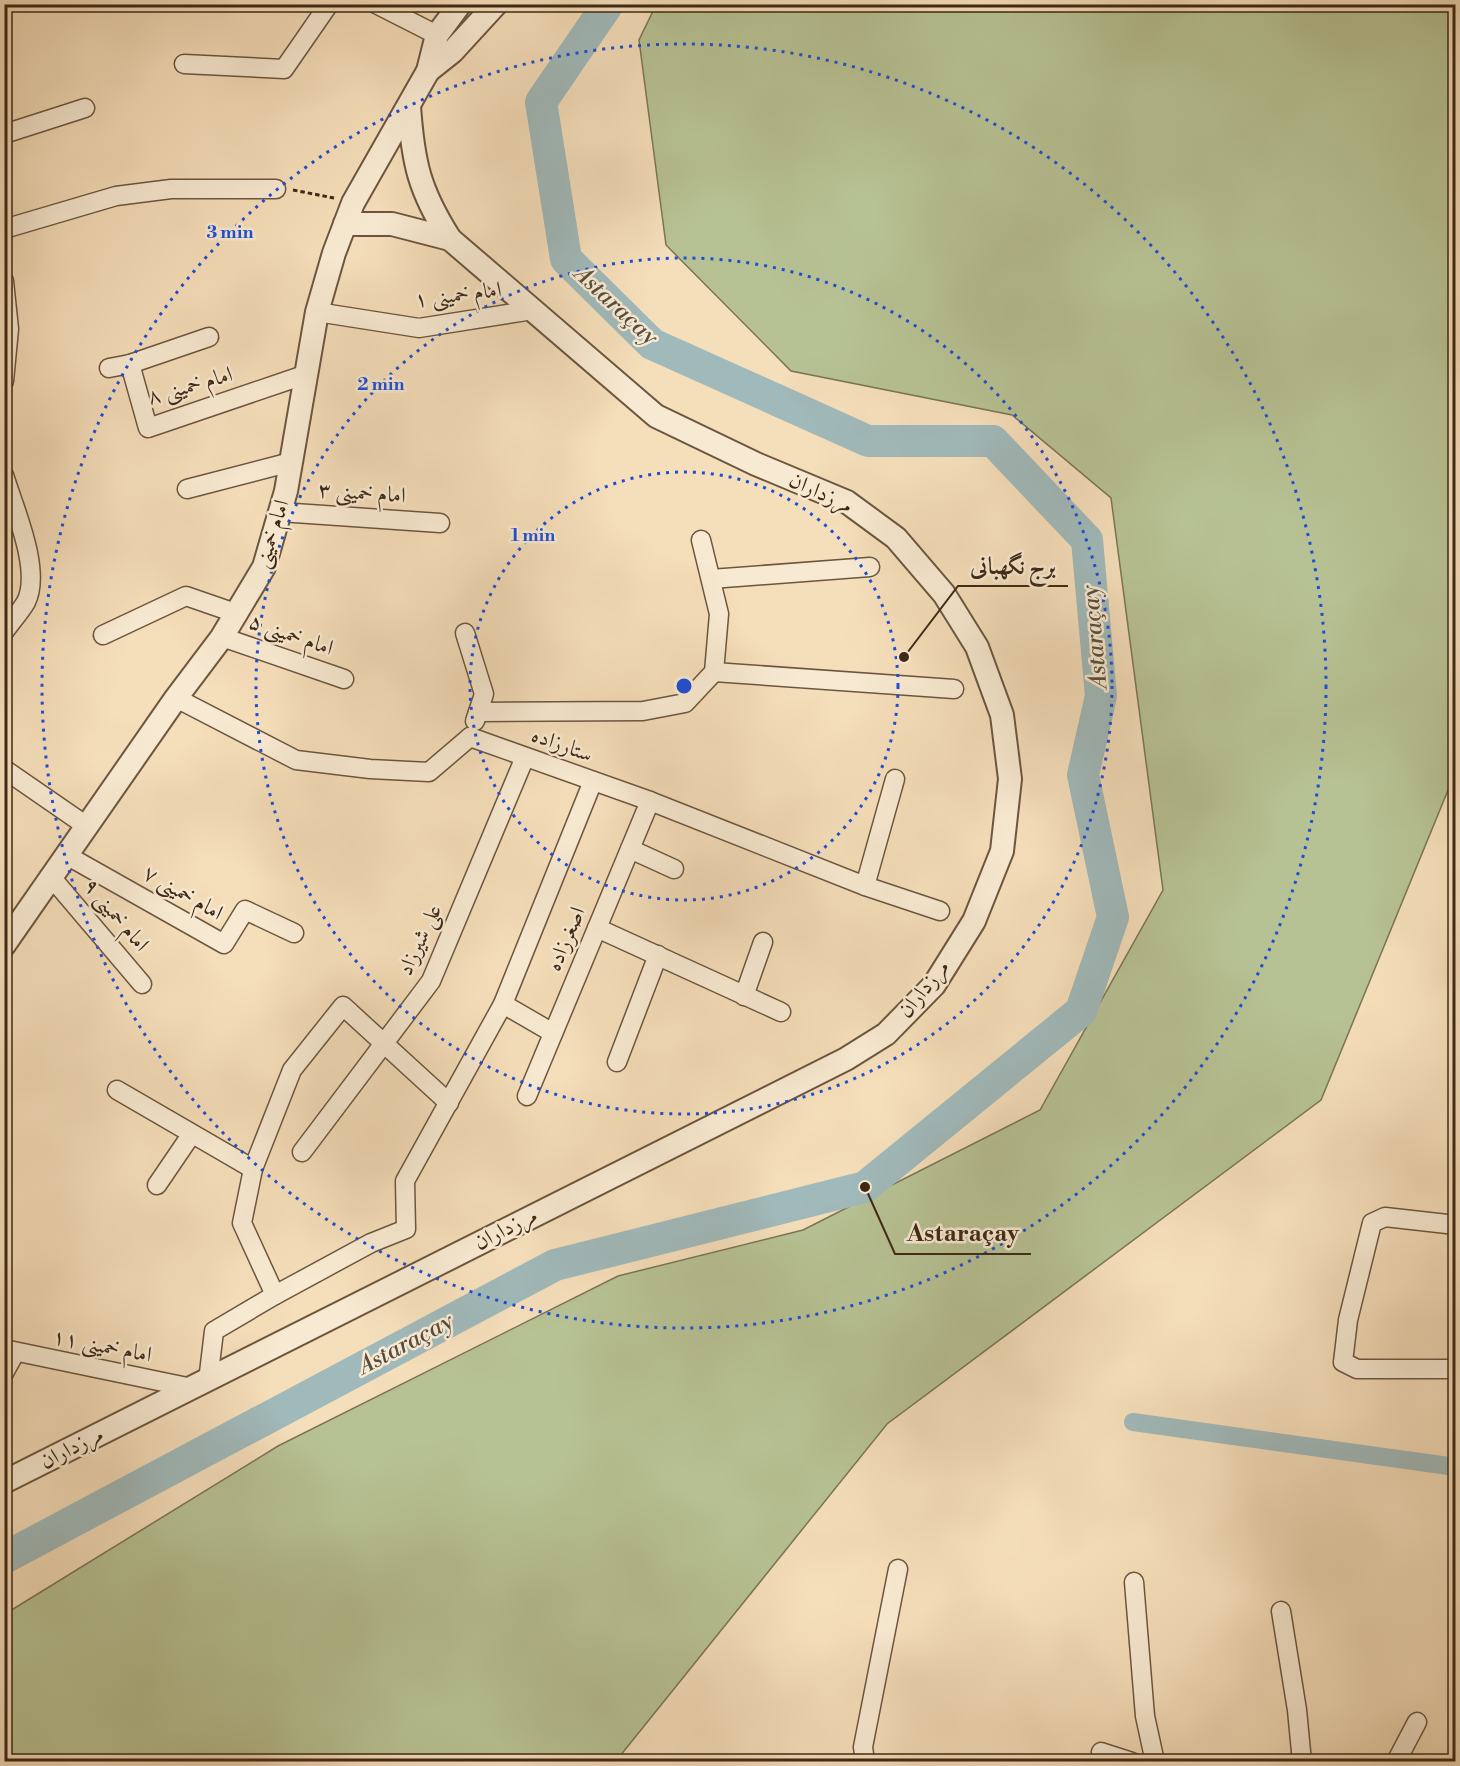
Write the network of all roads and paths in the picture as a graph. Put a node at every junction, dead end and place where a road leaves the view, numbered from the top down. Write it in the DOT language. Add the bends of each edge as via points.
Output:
graph roads {
  1 [pos="329,4"];
  2 [pos="376,4"];
  3 [pos="460,4"];
  4 [pos="496,4"];
  5 [pos="437,34"];
  6 [pos="184,64"];
  7 [pos="428,71"];
  8 [pos="409,106"];
  9 [pos="85,108"];
  10 [pos="4,134"];
  11 [pos="276,189"];
  12 [pos="349,214"];
  13 [pos="4,229"];
  14 [pos="450,239"];
  15 [pos="4,281"];
  16 [pos="533,310"];
  17 [pos="318,312"];
  18 [pos="7,330"];
  19 [pos="209,337"];
  20 [pos="130,364"];
  21 [pos="109,368"];
  22 [pos="307,374"];
  23 [pos="4,381"];
  24 [pos="291,462"];
  25 [pos="4,475"];
  26 [pos="187,489"];
  27 [pos="280,512"];
  28 [pos="440,523"];
  29 [pos="701,540"];
  30 [pos="870,567"];
  31 [pos="711,579"];
  32 [pos="12,609"];
  33 [pos="238,614"];
  34 [pos="4,633"];
  35 [pos="465,633"];
  36 [pos="103,635"];
  37 [pos="222,637"];
  38 [pos="714,672"];
  39 [pos="344,679"];
  40 [pos="954,689"];
  41 [pos="176,698"];
  42 [pos="478,712"];
  43 [pos="470,737"];
  44 [pos="525,757"];
  45 [pos="4,769"];
  46 [pos="895,779"];
  47 [pos="593,781"];
  48 [pos="650,801"];
  49 [pos="88,827"];
  50 [pos="630,849"];
  51 [pos="68,856"];
  52 [pos="674,869"];
  53 [pos="52,878"];
  54 [pos="866,886"];
  55 [pos="940,911"];
  56 [pos="597,928"];
  57 [pos="294,933"];
  58 [pos="763,942"];
  59 [pos="4,945"];
  60 [pos="658,955"];
  61 [pos="142,984"];
  62 [pos="744,996"];
  63 [pos="503,1004"];
  64 [pos="781,1012"];
  65 [pos="553,1033"];
  66 [pos="383,1046"];
  67 [pos="617,1062"];
  68 [pos="117,1090"];
  69 [pos="527,1096"];
  70 [pos="449,1103"];
  71 [pos="191,1135"];
  72 [pos="302,1152"];
  73 [pos="253,1169"];
  74 [pos="157,1185"];
  75 [pos="1455,1226"];
  76 [pos="275,1295"];
  77 [pos="10,1351"];
  78 [pos="1455,1370"];
  79 [pos="4,1373"];
  80 [pos="200,1384"];
  81 [pos="4,1482"];
  82 [pos="898,1569"];
  83 [pos="1134,1582"];
  84 [pos="1281,1611"];
  85 [pos="1417,1722"];
  86 [pos="1101,1752"];
  87 [pos="865,1761"];
  88 [pos="1132,1761"];
  89 [pos="1155,1761"];
  90 [pos="1302,1761"];
  91 [pos="1396,1761"];
  1 -- 6 [label="street" via="284,69"];
  2 -- 5 [label="street"];
  3 -- 5 [label="street, امام خمینی"];
  4 -- 7 [label="street, امام خمینی" via="452,52"];
  5 -- 7 [label="street, امام خمینی"];
  7 -- 8 [label="street, امام خمینی"];
  8 -- 12 [label="street, امام خمینی"];
  8 -- 14 [label="street, مرزداران" via="413,158 420,182 428,205"];
  9 -- 10 [label="street"];
  11 -- 12 [label="path" via="315,193"];
  11 -- 13 [label="street" via="171,189 116,196"];
  12 -- 14 [label="street, مرزداران"];
  12 -- 17 [label="street, امام خمینی"];
  14 -- 16 [label="street, مرزداران"];
  15 -- 18 [label="street"];
  16 -- 17 [label="street, امام خمینی ۱" via="419,328"];
  16 -- 80 [label="street, مرزداران" via="656,416 847,502 896,538 944,594 977,647 1002,715 1010,779 1002,851 974,921 934,985 886,1034 846,1059"];
  17 -- 22 [label="street, امام خمینی"];
  18 -- 23 [label="street"];
  19 -- 20 [label="street"];
  20 -- 21 [label="street"];
  20 -- 22 [label="street, امام خمینی ۸" via="148,428"];
  22 -- 24 [label="street, امام خمینی"];
  24 -- 26 [label="street"];
  24 -- 27 [label="street, امام خمینی"];
  25 -- 32 [label="street" via="28,555 31,584 26,601"];
  27 -- 28 [label="street, امام خمینی ۳"];
  27 -- 33 [label="street, امام خمینی" via="264,567"];
  29 -- 31 [label="street"];
  30 -- 31 [label="street"];
  31 -- 38 [label="street" via="719,614"];
  32 -- 34 [label="street"];
  33 -- 36 [label="street" via="186,596"];
  33 -- 37 [label="street, امام خمینی"];
  35 -- 42 [label="street" via="484,694"];
  37 -- 39 [label="street, امام خمینی ۵"];
  37 -- 41 [label="street, امام خمینی"];
  38 -- 40 [label="street"];
  38 -- 42 [label="street" via="685,703 643,711"];
  41 -- 43 [label="street" via="296,760 429,772"];
  41 -- 49 [label="street, امام خمینی"];
  42 -- 43 [label="street"];
  43 -- 44 [label="street, ستارزاده"];
  44 -- 47 [label="street, ستارزاده"];
  44 -- 66 [label="street, علی شیرزاد" via="431,981"];
  45 -- 49 [label="street"];
  46 -- 54 [label="street"];
  47 -- 48 [label="street, ستارزاده"];
  47 -- 63 [label="street"];
  48 -- 50 [label="street, اصغرزاده"];
  48 -- 54 [label="street, ستارزاده"];
  49 -- 51 [label="street, امام خمینی"];
  50 -- 52 [label="street"];
  50 -- 56 [label="street, اصغرزاده"];
  51 -- 53 [label="street, امام خمینی"];
  51 -- 57 [label="street, امام خمینی ۷" via="224,944 245,910"];
  53 -- 59 [label="street, امام خمینی"];
  53 -- 61 [label="street, امام خمینی ۹"];
  54 -- 55 [label="street, ستارزاده"];
  56 -- 60 [label="street"];
  56 -- 65 [label="street, اصغرزاده"];
  58 -- 62 [label="street"];
  60 -- 62 [label="street"];
  60 -- 67 [label="street"];
  62 -- 64 [label="street"];
  63 -- 65 [label="street"];
  63 -- 70 [label="street"];
  65 -- 69 [label="street, اصغرزاده"];
  66 -- 70 [label="street"];
  66 -- 72 [label="street, علی شیرزاد"];
  66 -- 73 [label="street" via="343,1006 292,1070"];
  68 -- 71 [label="street"];
  70 -- 76 [label="street" via="405,1181 406,1229 371,1243"];
  71 -- 73 [label="street"];
  71 -- 74 [label="street"];
  73 -- 76 [label="street" via="242,1223"];
  75 -- 78 [label="street" via="1385,1217 1372,1223 1348,1320 1343,1362 1357,1369"];
  76 -- 80 [label="street" via="214,1331"];
  77 -- 79 [label="street"];
  77 -- 80 [label="street, امام خمینی ۱۱"];
  80 -- 81 [label="street, مرزداران"];
  82 -- 87 [label="street" via="863,1747"];
  83 -- 89 [label="street" via="1145,1716"];
  84 -- 90 [label="street"];
  85 -- 91 [label="street"];
  86 -- 88 [label="street"];
}
